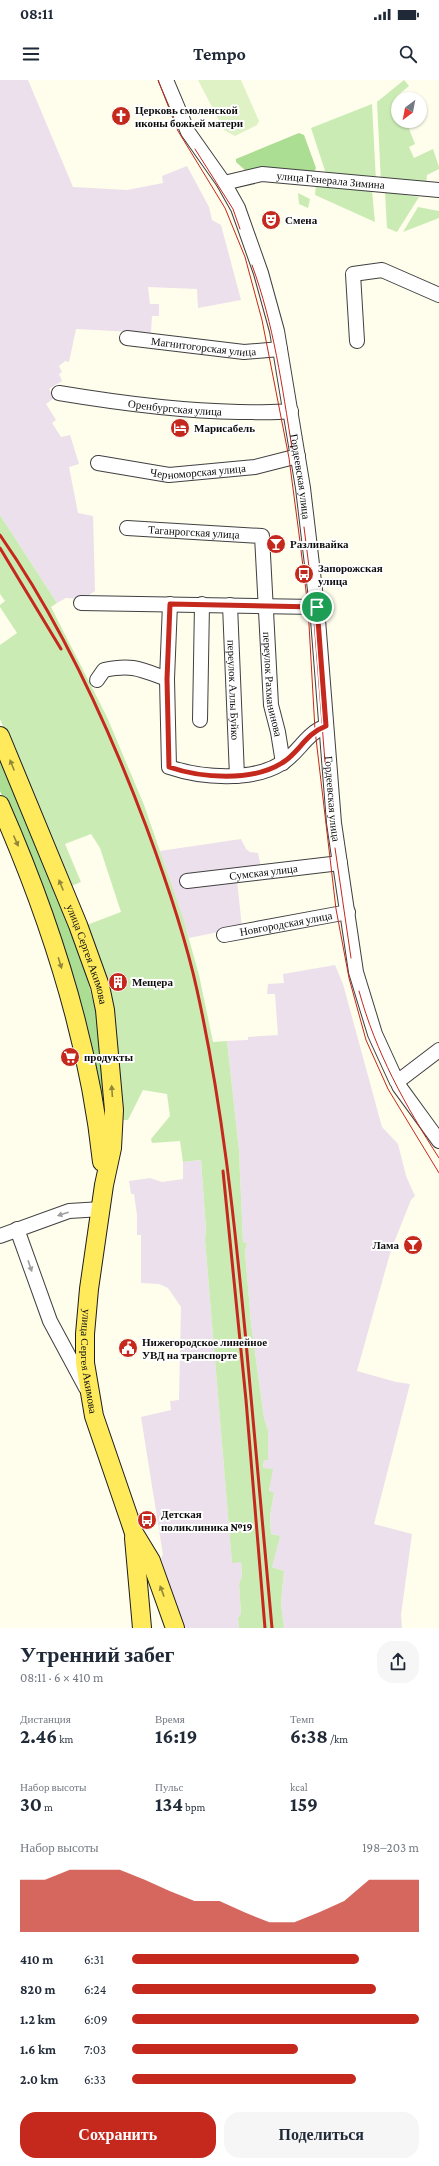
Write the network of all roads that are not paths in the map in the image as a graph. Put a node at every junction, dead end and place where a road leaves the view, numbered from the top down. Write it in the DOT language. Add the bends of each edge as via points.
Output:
graph roads {
  1 [pos="166,80"];
  2 [pos="224,183"];
  3 [pos="439,190"];
  4 [pos="439,295"];
  5 [pos="127,338"];
  6 [pos="357,341"];
  7 [pos="280,349"];
  8 [pos="59,393"];
  9 [pos="291,411"];
  10 [pos="298,456"];
  11 [pos="98,463"];
  12 [pos="126,528"];
  13 [pos="262,536"];
  14 [pos="81,603"];
  15 [pos="170,604"];
  16 [pos="202,604"];
  17 [pos="230,605"];
  18 [pos="267,605"];
  19 [pos="317,607"];
  20 [pos="167,679"];
  21 [pos="97,680"];
  22 [pos="200,720"];
  23 [pos="326,726"];
  24 [pos="0,736"];
  25 [pos="283,763"];
  26 [pos="237,776"];
  27 [pos="0,805"];
  28 [pos="340,863"];
  29 [pos="187,881"];
  30 [pos="348,912"];
  31 [pos="224,935"];
  32 [pos="439,1050"];
  33 [pos="398,1084"];
  34 [pos="105,1114"];
  35 [pos="439,1141"];
  36 [pos="102,1209"];
  37 [pos="17,1229"];
  38 [pos="0,1236"];
  39 [pos="88,1392"];
  40 [pos="134,1533"];
  41 [pos="142,1628"];
  42 [pos="175,1628"];
  1 -- 2 [label="street, Гордеевская улица" via="188,132"];
  2 -- 3 [label="street, улица Генерала Зимина" via="262,174"];
  2 -- 7 [label="street, Гордеевская улица" via="238,208 254,251"];
  4 -- 6 [label="street" via="382,270 353,274"];
  5 -- 7 [label="street, Магнитогорская улица" via="244,352"];
  7 -- 9 [label="street, Гордеевская улица"];
  8 -- 9 [label="street, Оренбургская улица" via="142,407 205,412"];
  9 -- 10 [label="street, Гордеевская улица"];
  10 -- 11 [label="street, Черноморская улица" via="254,467 170,475"];
  10 -- 19 [label="street, Гордеевская улица"];
  12 -- 13 [label="street, Таганрогская улица"];
  13 -- 18 [label="street, переулок Рахманинова"];
  14 -- 15 [label="street"];
  15 -- 16 [label="street"];
  15 -- 20 [label="street"];
  16 -- 17 [label="street"];
  16 -- 22 [label="street"];
  17 -- 18 [label="street"];
  17 -- 26 [label="street, переулок Аллы Буйко"];
  18 -- 19 [label="street"];
  18 -- 25 [label="street, переулок Рахманинова" via="271,705"];
  19 -- 23 [label="street, Гордеевская улица"];
  20 -- 21 [label="street" via="123,666 104,670"];
  20 -- 26 [label="street" via="169,767 190,774"];
  23 -- 25 [label="street" via="315,730"];
  23 -- 28 [label="street, Гордеевская улица"];
  34 -- 24 [label="main road, улица Сергея Акимова, one-way" via="110,1061 100,986 78,925"];
  25 -- 26 [label="street"];
  27 -- 34 [label="main road, улица Сергея Акимова, one-way" via="19,848 54,945"];
  28 -- 29 [label="street, Сумская улица"];
  28 -- 30 [label="street, Гордеевская улица"];
  30 -- 31 [label="street, Новгородская улица"];
  30 -- 33 [label="street, Гордеевская улица" via="356,972 375,1034"];
  32 -- 33 [label="street"];
  33 -- 35 [label="street, Гордеевская улица"];
  34 -- 36 [label="main road, улица Сергея Акимова" via="112,1148"];
  36 -- 37 [label="street, one-way" via="69,1212"];
  36 -- 39 [label="main road, улица Сергея Акимова" via="89,1289 85,1334"];
  37 -- 38 [label="street"];
  37 -- 39 [label="street, one-way" via="50,1321"];
  39 -- 40 [label="main road, улица Сергея Акимова"];
  40 -- 41 [label="main road, улица Сергея Акимова"];
  42 -- 40 [label="main road, улица Сергея Акимова, one-way" via="151,1561"];
}
